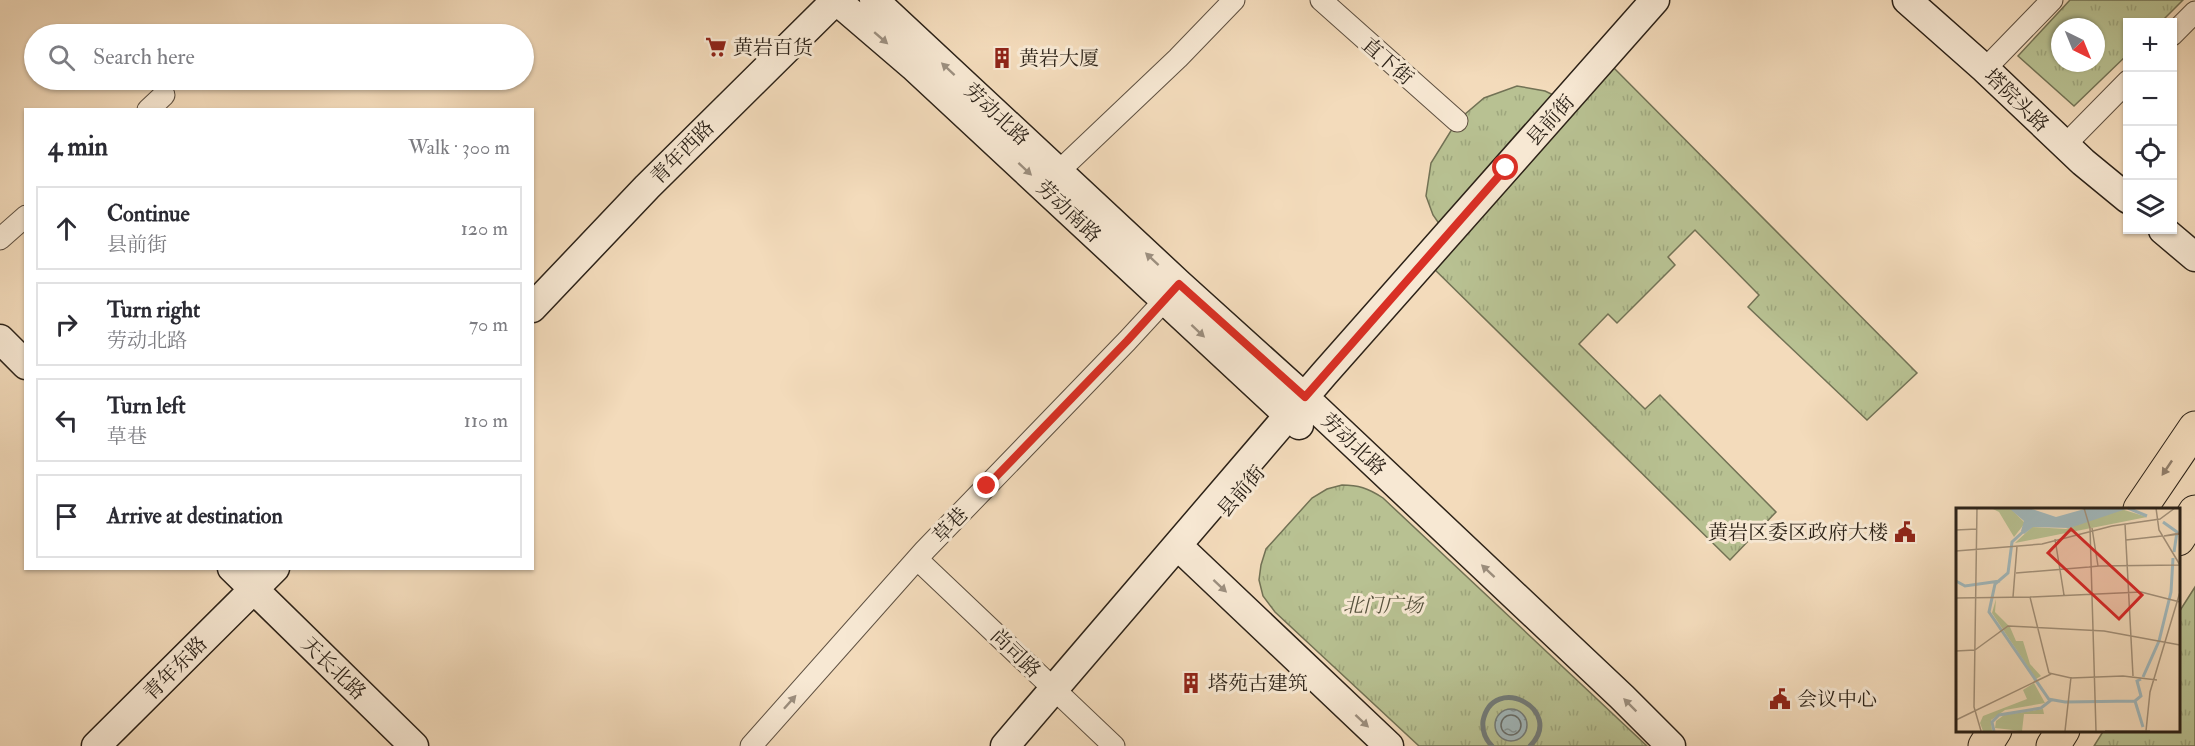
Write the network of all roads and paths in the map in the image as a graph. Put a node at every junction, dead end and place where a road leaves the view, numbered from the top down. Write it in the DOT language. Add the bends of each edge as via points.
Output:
graph roads {
  1 [pos="836,0"];
  2 [pos="874,0"];
  3 [pos="1234,0"];
  4 [pos="1321,0"];
  5 [pos="1655,0"];
  6 [pos="1907,0"];
  7 [pos="2052,0"];
  8 [pos="2195,12"];
  9 [pos="2177,30"];
  10 [pos="1985,69"];
  11 [pos="2123,85"];
  12 [pos="164,95"];
  13 [pos="150,108"];
  14 [pos="1457,121"];
  15 [pos="2065,145"];
  16 [pos="1059,171"];
  17 [pos="2123,196"];
  18 [pos="24,218"];
  19 [pos="2168,234"];
  20 [pos="0,239"];
  21 [pos="2195,257"];
  22 [pos="1172,292"];
  23 [pos="534,306"];
  24 [pos="0,339"];
  25 [pos="24,362"];
  26 [pos="1301,411"];
  27 [pos="2195,428"];
  28 [pos="2141,508"];
  29 [pos="2195,512"];
  30 [pos="2180,536"];
  31 [pos="1175,555"];
  32 [pos="918,560"];
  33 [pos="234,570"];
  34 [pos="273,570"];
  35 [pos="254,590"];
  36 [pos="1054,690"];
  37 [pos="1994,731"];
  38 [pos="2062,731"];
  39 [pos="96,746"];
  40 [pos="414,746"];
  41 [pos="751,746"];
  42 [pos="1005,746"];
  43 [pos="1114,746"];
  44 [pos="1389,746"];
  45 [pos="1671,746"];
  46 [pos="1985,746"];
  47 [pos="2053,746"];
  1 -- 22 [label="street, 劳动南路, one-way"];
  1 -- 23 [label="street, 青年西路" via="647,187"];
  16 -- 2 [label="street, 劳动北路, one-way"];
  3 -- 16 [label="street"];
  4 -- 14 [label="street, 直下街"];
  5 -- 26 [label="street, 县前街" via="1324,374"];
  6 -- 10 [label="street, 塔院头路"];
  7 -- 10 [label="street"];
  8 -- 9 [label="street"];
  10 -- 15 [label="street, 塔院头路"];
  11 -- 15 [label="street"];
  12 -- 13 [label="street"];
  15 -- 17 [label="street, 塔院头路"];
  22 -- 16 [label="street, 劳动北路, one-way"];
  18 -- 20 [label="street"];
  19 -- 21 [label="street"];
  22 -- 26 [label="street, 劳动北路"];
  22 -- 32 [label="street, 草巷"];
  24 -- 25 [label="street"];
  26 -- 31 [label="street, 县前街"];
  45 -- 26 [label="street, 劳动北路, one-way" via="1622,697"];
  27 -- 28 [label="main road, one-way"];
  29 -- 30 [label="main road"];
  31 -- 36 [label="street, 县前街"];
  31 -- 44 [label="street, one-way"];
  32 -- 36 [label="street, 尚司路"];
  41 -- 32 [label="street, 草巷, one-way"];
  33 -- 35 [label="street, 天长北路"];
  34 -- 35 [label="street"];
  35 -- 39 [label="street, 青年东路"];
  35 -- 40 [label="street, 天长北路"];
  36 -- 42 [label="street, 县前街"];
  36 -- 43 [label="street, 尚司路"];
  37 -- 46 [label="main road"];
  38 -- 47 [label="main road"];
}
